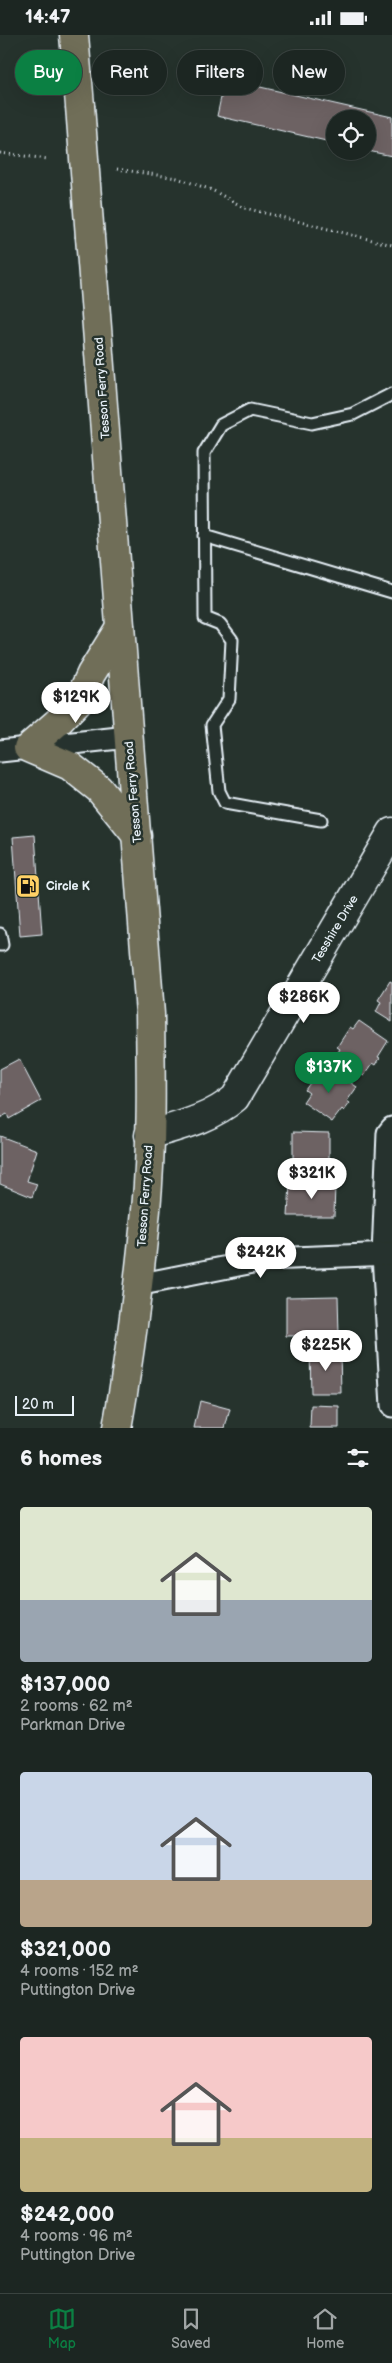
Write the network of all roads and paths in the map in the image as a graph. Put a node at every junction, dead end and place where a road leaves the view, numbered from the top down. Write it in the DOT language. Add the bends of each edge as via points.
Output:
graph roads {
  1 [pos="74,35"];
  2 [pos="0,153"];
  3 [pos="48,159"];
  4 [pos="117,169"];
  5 [pos="392,245"];
  6 [pos="392,394"];
  7 [pos="204,536"];
  8 [pos="392,592"];
  9 [pos="120,627"];
  10 [pos="128,737"];
  11 [pos="28,748"];
  12 [pos="0,751"];
  13 [pos="321,820"];
  14 [pos="392,832"];
  15 [pos="137,835"];
  16 [pos="0,935"];
  17 [pos="0,945"];
  18 [pos="392,1128"];
  19 [pos="149,1135"];
  20 [pos="387,1254"];
  21 [pos="137,1285"];
  22 [pos="391,1383"];
  23 [pos="392,1406"];
  24 [pos="117,1428"];
  1 -- 9 [label="main road, Tesson Ferry Road, bridge"];
  2 -- 3 [label="path"];
  4 -- 5 [label="path" via="177,178 212,190 244,208"];
  6 -- 7 [label="lane" via="353,414 312,423 250,410 221,425 204,453"];
  7 -- 8 [label="lane"];
  7 -- 13 [label="lane" via="205,618 220,624 232,640 229,699 212,725 219,791 225,803"];
  9 -- 10 [label="main road, Tesson Ferry Road"];
  9 -- 11 [label="main road" via="79,700"];
  10 -- 11 [label="street"];
  10 -- 15 [label="main road, Tesson Ferry Road"];
  11 -- 12 [label="street"];
  11 -- 15 [label="main road" via="70,766 99,789"];
  14 -- 19 [label="street, Tesshire Drive" via="235,1098 221,1110 202,1119"];
  15 -- 19 [label="main road, Tesson Ferry Road" via="150,1013"];
  16 -- 17 [label="lane"];
  18 -- 20 [label="street" via="388,1133"];
  19 -- 21 [label="main road, Tesson Ferry Road" via="146,1209"];
  20 -- 21 [label="street" via="268,1259"];
  20 -- 22 [label="street"];
  21 -- 24 [label="main road, Tesson Ferry Road"];
  22 -- 23 [label="street"];
}
